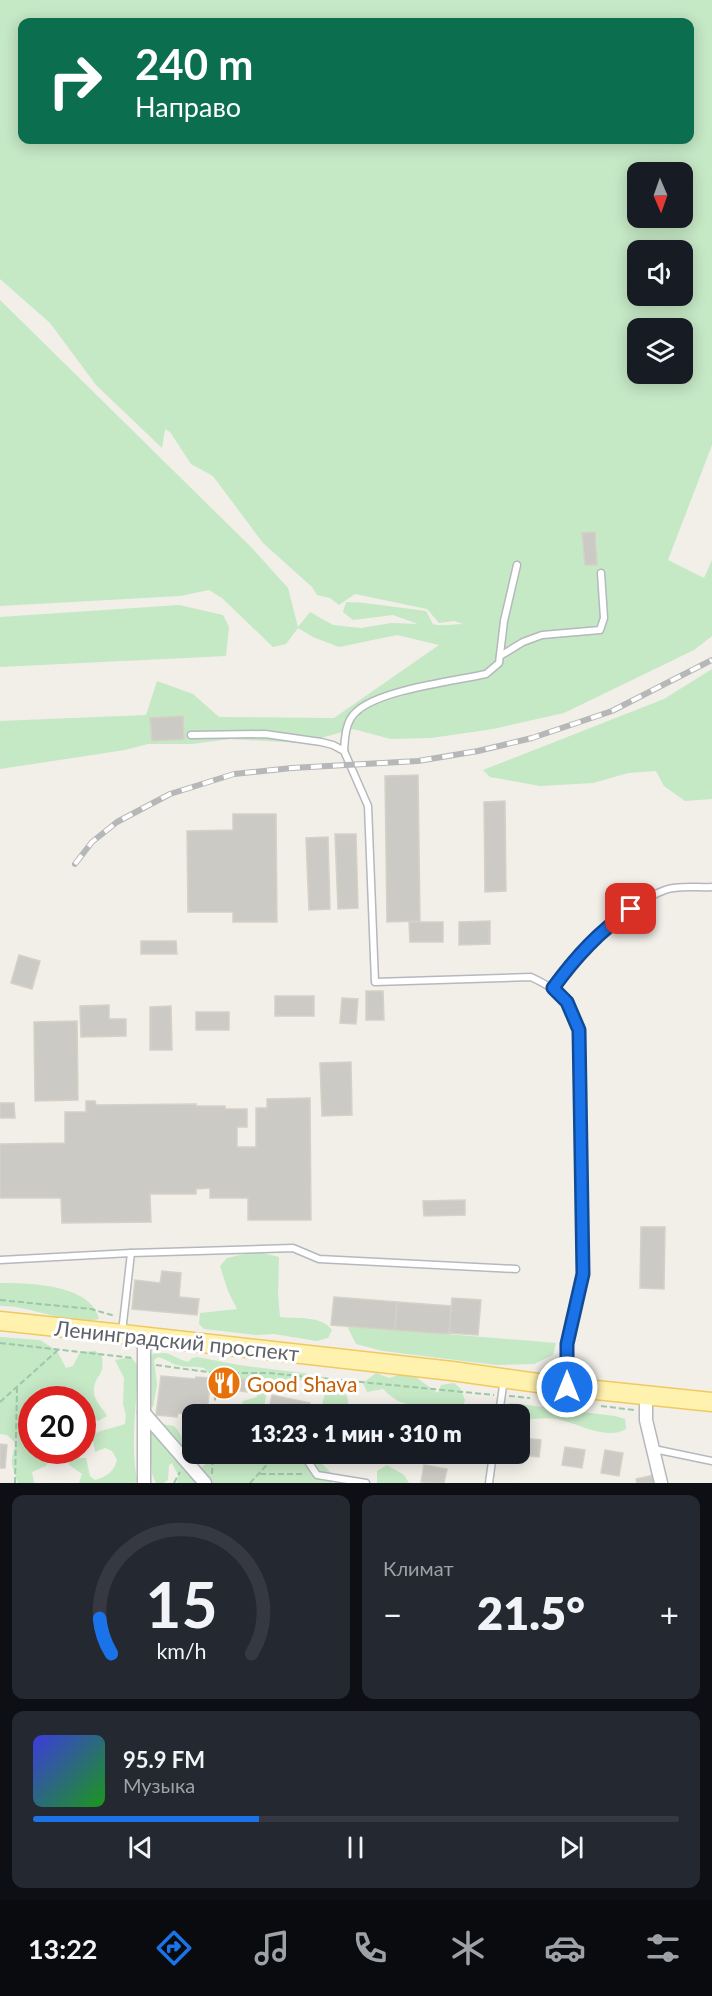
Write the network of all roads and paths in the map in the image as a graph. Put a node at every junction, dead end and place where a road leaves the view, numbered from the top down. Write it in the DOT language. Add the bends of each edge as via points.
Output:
graph roads {
  1 [pos="517,565"];
  2 [pos="601,573"];
  3 [pos="500,656"];
  4 [pos="191,735"];
  5 [pos="344,752"];
  6 [pos="712,887"];
  7 [pos="553,988"];
  8 [pos="131,1253"];
  9 [pos="0,1260"];
  10 [pos="516,1269"];
  11 [pos="0,1300"];
  12 [pos="0,1322"];
  13 [pos="122,1326"];
  14 [pos="144,1336"];
  15 [pos="0,1343"];
  16 [pos="59,1349"];
  17 [pos="144,1361"];
  18 [pos="215,1373"];
  19 [pos="503,1387"];
  20 [pos="567,1387"];
  21 [pos="17,1388"];
  22 [pos="536,1398"];
  23 [pos="0,1402"];
  24 [pos="712,1402"];
  25 [pos="646,1403"];
  26 [pos="214,1404"];
  27 [pos="500,1404"];
  28 [pos="602,1406"];
  29 [pos="144,1413"];
  30 [pos="653,1448"];
  31 [pos="182,1450"];
  32 [pos="712,1461"];
  33 [pos="193,1464"];
  34 [pos="213,1464"];
  35 [pos="268,1464"];
  36 [pos="310,1464"];
  37 [pos="492,1464"];
  38 [pos="260,1474"];
  39 [pos="317,1475"];
  40 [pos="15,1483"];
  41 [pos="144,1483"];
  42 [pos="205,1483"];
  43 [pos="212,1483"];
  44 [pos="250,1483"];
  45 [pos="366,1483"];
  46 [pos="489,1483"];
  47 [pos="661,1483"];
  1 -- 3 [label="lane"];
  2 -- 3 [label="lane" via="604,618 600,630 542,635"];
  3 -- 5 [label="lane" via="499,663 486,674 382,696 364,707 356,712 345,732"];
  4 -- 5 [label="lane" via="265,734 321,742"];
  5 -- 7 [label="lane" via="368,806 375,982 531,977"];
  6 -- 7 [label="lane" via="667,889 631,909 576,957"];
  7 -- 20 [label="lane" via="567,1002 579,1030 583,1274 567,1344"];
  8 -- 9 [label="lane"];
  8 -- 10 [label="lane" via="293,1248 319,1259"];
  8 -- 13 [label="lane"];
  11 -- 13 [label="path" via="91,1309"];
  12 -- 13 [label="main road, Ленинградский проспект"];
  13 -- 14 [label="main road, Ленинградский проспект"];
  14 -- 17 [label="street"];
  14 -- 19 [label="main road, Ленинградский проспект" via="452,1371"];
  15 -- 16 [label="path"];
  16 -- 17 [label="path"];
  16 -- 21 [label="path"];
  17 -- 18 [label="path"];
  17 -- 29 [label="street"];
  18 -- 19 [label="path"];
  18 -- 26 [label="path"];
  19 -- 20 [label="main road, Ленинградский проспект"];
  19 -- 22 [label="path"];
  19 -- 27 [label="lane"];
  20 -- 25 [label="main road, Ленинградский проспект"];
  21 -- 23 [label="path"];
  21 -- 40 [label="path"];
  24 -- 25 [label="main road, Ленинградский проспект"];
  25 -- 28 [label="path"];
  25 -- 30 [label="street"];
  29 -- 31 [label="street"];
  29 -- 41 [label="street"];
  30 -- 32 [label="lane"];
  30 -- 47 [label="street"];
  33 -- 42 [label="street"];
  34 -- 43 [label="path"];
  35 -- 38 [label="path"];
  36 -- 39 [label="lane"];
  37 -- 46 [label="lane"];
  38 -- 39 [label="path"];
  38 -- 44 [label="path"];
  39 -- 45 [label="lane"];
}
